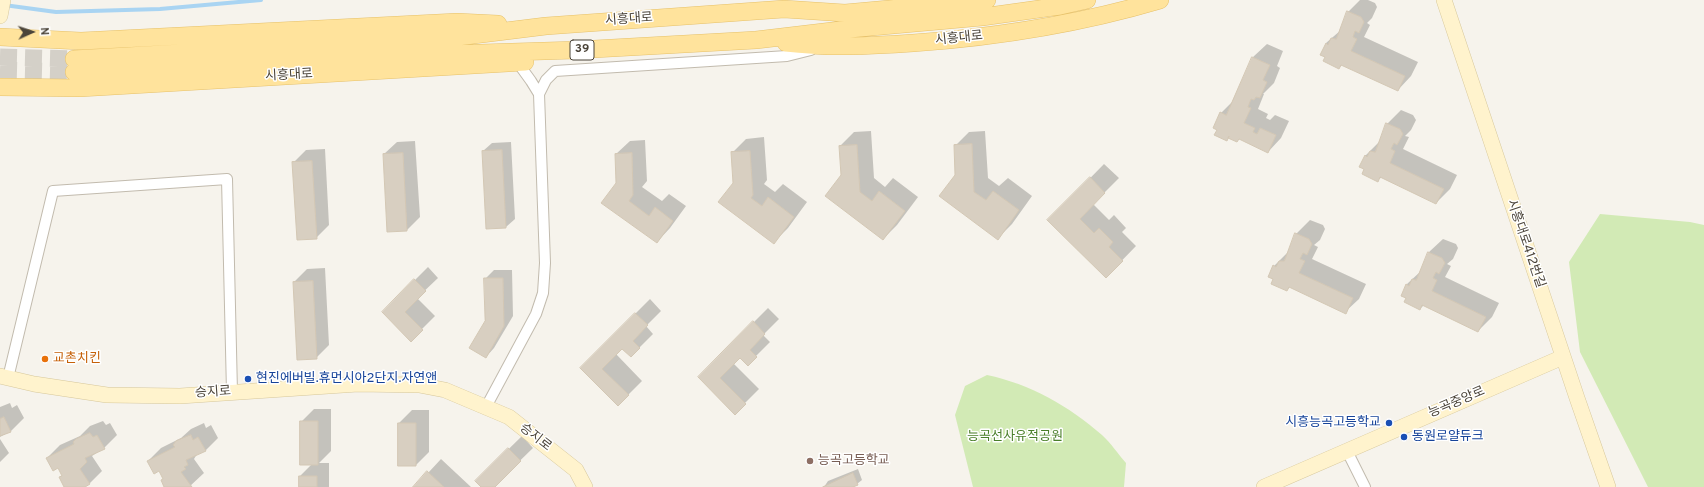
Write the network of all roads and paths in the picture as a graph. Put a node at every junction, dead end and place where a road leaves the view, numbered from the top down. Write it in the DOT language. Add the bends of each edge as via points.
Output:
graph roads {
  1 [pos="3,0"];
  2 [pos="819,0"];
  3 [pos="987,0"];
  4 [pos="1087,0"];
  5 [pos="1160,0"];
  6 [pos="1444,0"];
  7 [pos="784,9"];
  8 [pos="0,16"];
  9 [pos="546,26"];
  10 [pos="0,37"];
  11 [pos="756,40"];
  12 [pos="822,47"];
  13 [pos="576,50"];
  14 [pos="518,63"];
  15 [pos="0,87"];
  16 [pos="539,94"];
  17 [pos="1563,357"];
  18 [pos="4,377"];
  19 [pos="232,392"];
  20 [pos="486,407"];
  21 [pos="1347,451"];
  22 [pos="585,487"];
  23 [pos="1264,487"];
  24 [pos="1365,487"];
  25 [pos="1608,487"];
  1 -- 8 [label="street"];
  2 -- 7 [label="main road, 시흥대로"];
  3 -- 7 [label="main road, 시흥대로 / 39" via="845,13"];
  4 -- 11 [label="main road, 시흥대로 / 39" via="982,17"];
  5 -- 12 [label="main road, 시흥대로" via="1040,29 962,40"];
  6 -- 17 [label="street, 시흥대로412번길"];
  7 -- 9 [label="main road, 시흥대로 / 39"];
  9 -- 10 [label="main road, 시흥대로" via="458,22 82,40"];
  9 -- 13 [label="main road, 시흥대로 / 39" via="449,38 74,65"];
  11 -- 12 [label="main road, 시흥대로"];
  11 -- 13 [label="main road, 시흥대로 / 39"];
  12 -- 16 [label="street" via="788,56 555,71 546,80"];
  13 -- 14 [label="main road, 시흥대로"];
  14 -- 15 [label="main road, 시흥대로" via="80,88"];
  14 -- 16 [label="street"];
  16 -- 20 [label="street" via="545,264 543,293 536,314"];
  17 -- 21 [label="street, 능곡중앙로"];
  17 -- 25 [label="street, 시흥대로412번길"];
  18 -- 19 [label="street, 승지로" via="107,395 180,396"];
  18 -- 19 [label="street" via="53,191 227,179"];
  19 -- 20 [label="street, 승지로" via="358,384 420,385 445,390"];
  20 -- 22 [label="street, 승지로" via="509,417 576,470"];
  21 -- 23 [label="street, 능곡중앙로"];
  21 -- 24 [label="street"];
}
